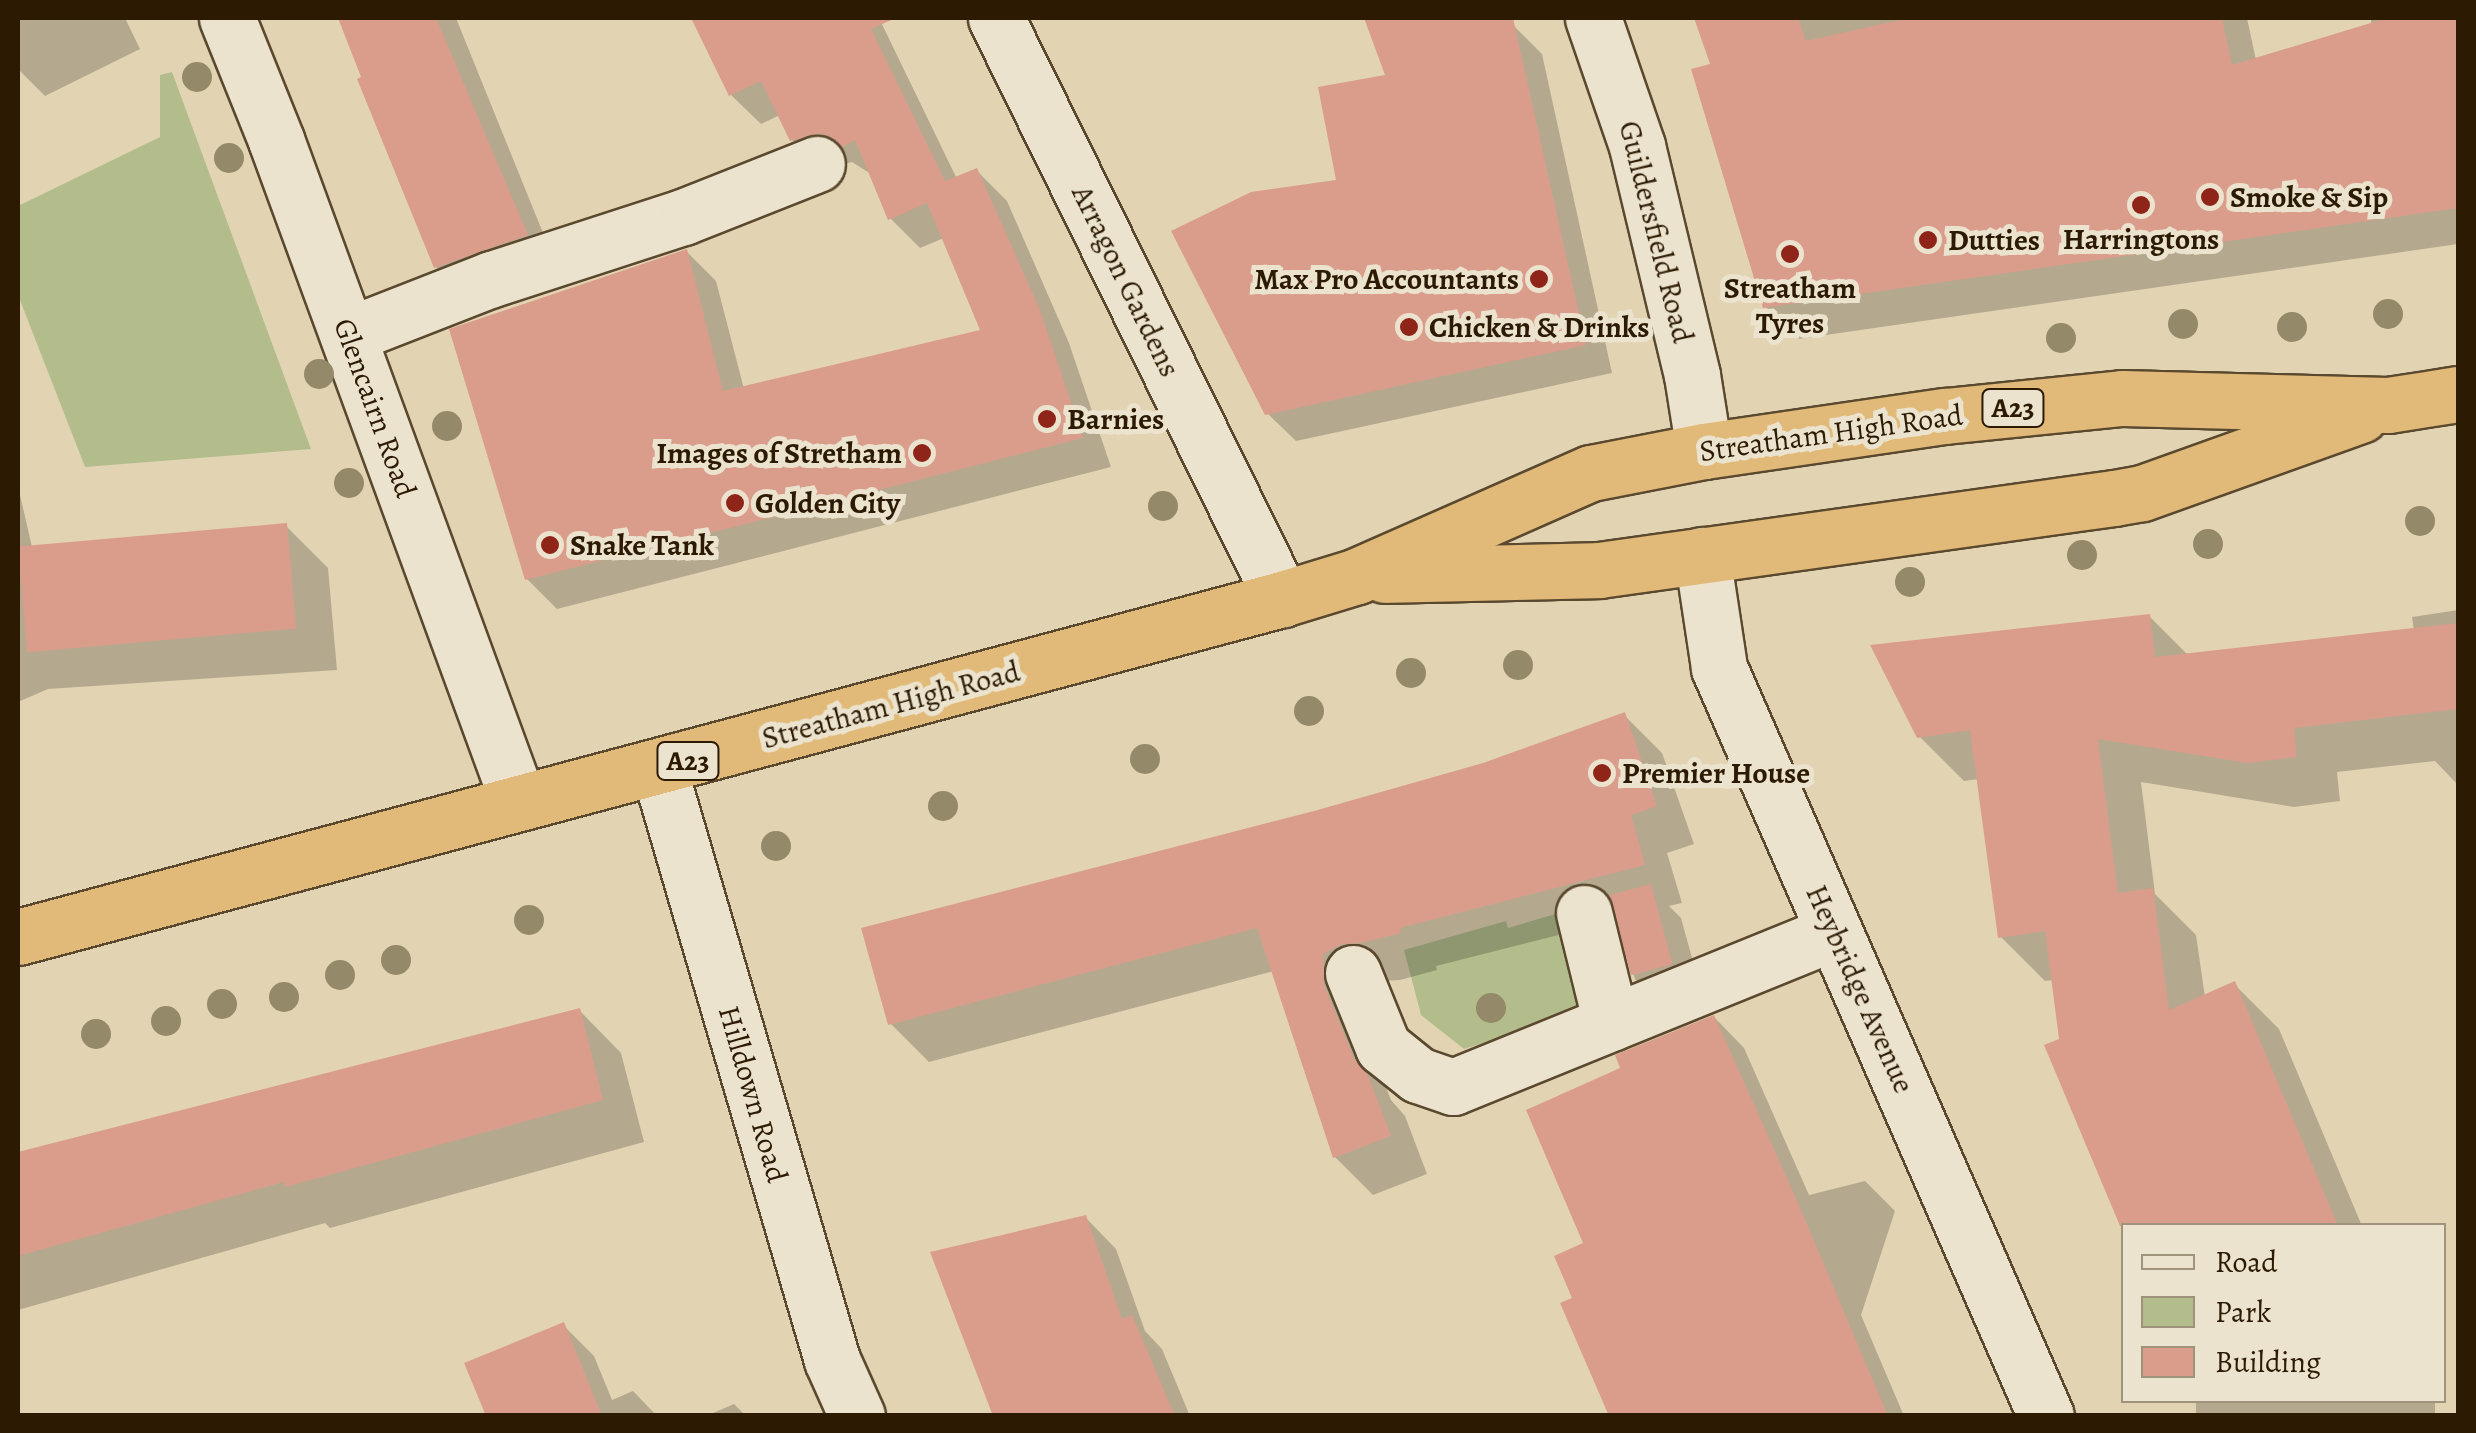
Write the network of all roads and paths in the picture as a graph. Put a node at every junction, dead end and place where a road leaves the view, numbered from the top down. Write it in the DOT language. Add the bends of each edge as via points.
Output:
graph roads {
  1 [pos="227,18"];
  2 [pos="996,18"];
  3 [pos="1593,18"];
  4 [pos="817,164"];
  5 [pos="348,334"];
  6 [pos="2458,394"];
  7 [pos="2388,405"];
  8 [pos="1704,451"];
  9 [pos="1702,556"];
  10 [pos="1357,576"];
  11 [pos="1282,599"];
  12 [pos="658,769"];
  13 [pos="518,801"];
  14 [pos="1584,913"];
  15 [pos="1834,932"];
  16 [pos="18,937"];
  17 [pos="1353,973"];
  18 [pos="1612,1024"];
  19 [pos="857,1416"];
  20 [pos="2046,1416"];
  1 -- 5 [label="street, Glencairn Road"];
  2 -- 11 [label="street, Arragon Gardens"];
  3 -- 8 [label="street, Guildersfield Road" via="1637,146"];
  4 -- 5 [label="street"];
  5 -- 13 [label="street, Glencairn Road"];
  6 -- 7 [label="highway, Streatham High Road / A23"];
  7 -- 8 [label="highway, Streatham High Road / A23" via="2122,398"];
  7 -- 9 [label="highway, Streatham High Road / A23" via="2142,492"];
  8 -- 10 [label="highway, Streatham High Road / A23" via="1591,473"];
  9 -- 10 [label="highway, Streatham High Road / A23" via="1599,570"];
  9 -- 15 [label="street, Heybridge Avenue" via="1718,668"];
  10 -- 11 [label="highway, Streatham High Road / A23"];
  11 -- 12 [label="highway, Streatham High Road / A23"];
  12 -- 13 [label="highway, Streatham High Road / A23"];
  12 -- 19 [label="street, Hilldown Road" via="832,1360"];
  13 -- 16 [label="highway, Streatham High Road / A23"];
  14 -- 18 [label="street"];
  15 -- 18 [label="street"];
  15 -- 20 [label="street, Heybridge Avenue"];
  17 -- 18 [label="street" via="1383,1047 1418,1075 1453,1087"];
}
